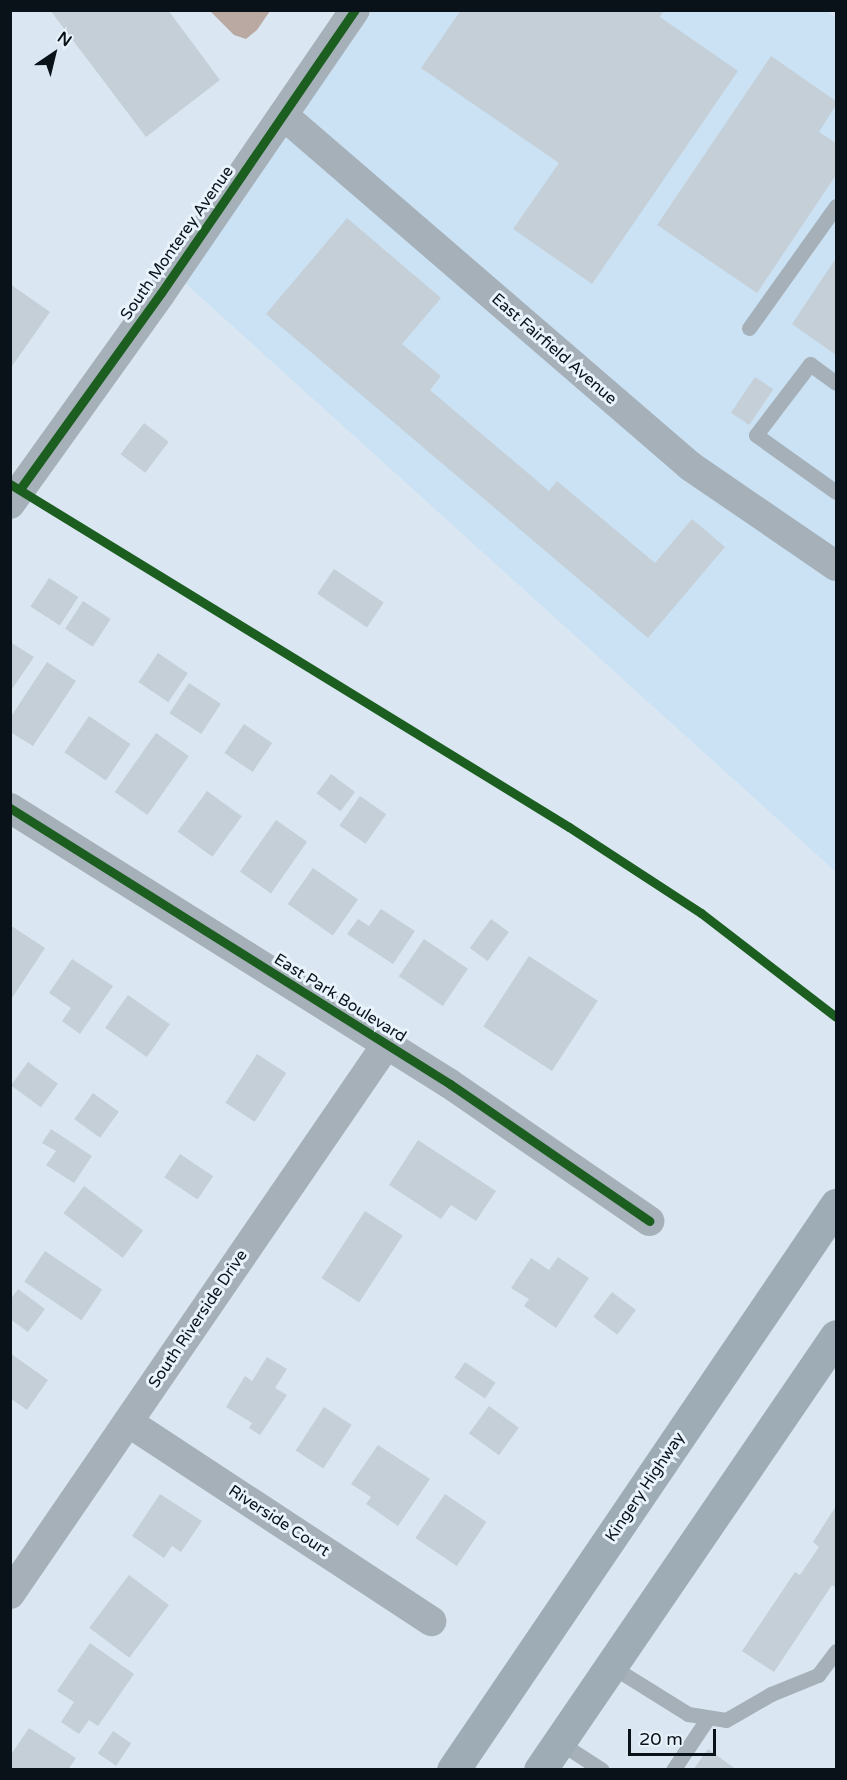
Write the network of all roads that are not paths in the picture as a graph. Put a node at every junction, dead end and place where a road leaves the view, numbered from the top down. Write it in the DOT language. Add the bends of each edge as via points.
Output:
graph roads {
  1 [pos="355,10"];
  2 [pos="283,116"];
  3 [pos="837,206"];
  4 [pos="749,328"];
  5 [pos="837,383"];
  6 [pos="837,492"];
  7 [pos="10,504"];
  8 [pos="837,566"];
  9 [pos="10,808"];
  10 [pos="386,1045"];
  11 [pos="837,1205"];
  12 [pos="649,1221"];
  13 [pos="837,1335"];
  14 [pos="128,1422"];
  15 [pos="10,1594"];
  16 [pos="431,1621"];
  17 [pos="837,1651"];
  18 [pos="611,1666"];
  19 [pos="708,1718"];
  20 [pos="559,1742"];
  21 [pos="453,1770"];
  22 [pos="540,1770"];
  23 [pos="603,1770"];
  24 [pos="673,1770"];
  1 -- 2 [label="street, South Monterey Avenue"];
  2 -- 7 [label="street, South Monterey Avenue"];
  2 -- 8 [label="street, East Fairfield Avenue" via="690,466"];
  3 -- 4 [label="lane"];
  5 -- 6 [label="lane" via="810,364 756,435"];
  9 -- 10 [label="street, East Park Boulevard"];
  10 -- 12 [label="street, East Park Boulevard" via="450,1084"];
  10 -- 14 [label="street, South Riverside Drive"];
  11 -- 21 [label="highway, Kingery Highway"];
  13 -- 18 [label="highway"];
  14 -- 15 [label="street, South Riverside Drive"];
  14 -- 16 [label="street, Riverside Court"];
  17 -- 19 [label="lane" via="818,1675 771,1694 726,1720"];
  18 -- 19 [label="lane" via="688,1714"];
  18 -- 20 [label="highway"];
  19 -- 24 [label="lane"];
  20 -- 22 [label="highway"];
  20 -- 23 [label="lane"];
}
